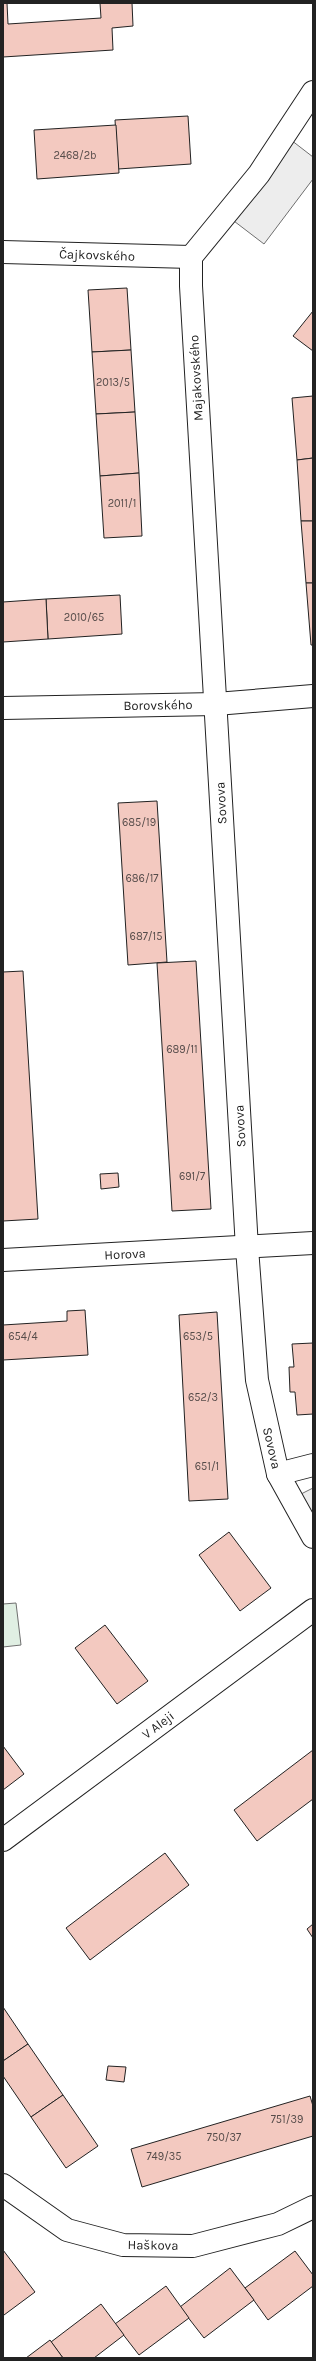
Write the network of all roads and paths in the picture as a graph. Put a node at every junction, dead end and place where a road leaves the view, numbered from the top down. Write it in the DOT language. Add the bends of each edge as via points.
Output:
graph roads {
  1 [pos="313,92"];
  2 [pos="3,252"];
  3 [pos="191,257"];
  4 [pos="313,696"];
  5 [pos="216,704"];
  6 [pos="3,708"];
  7 [pos="313,1243"];
  8 [pos="247,1248"];
  9 [pos="3,1260"];
  10 [pos="313,1465"];
  11 [pos="278,1474"];
  12 [pos="313,1537"];
  13 [pos="313,1610"];
  14 [pos="3,1840"];
  15 [pos="3,2185"];
  16 [pos="313,2207"];
  1 -- 3 [label="street" via="259,174"];
  2 -- 3 [label="street, Čajkovského"];
  3 -- 5 [label="street, Majakovského" via="191,294"];
  4 -- 5 [label="street, Borovského"];
  5 -- 6 [label="street, Borovského"];
  5 -- 8 [label="street, Sovova"];
  7 -- 8 [label="street, Horova"];
  8 -- 9 [label="street, Horova"];
  8 -- 11 [label="street, Sovova" via="257,1380"];
  10 -- 11 [label="street"];
  11 -- 12 [label="street, Sovova"];
  13 -- 14 [label="street, V Aleji"];
  15 -- 16 [label="street, Haškova" via="66,2230 123,2245 193,2246 278,2224"];
}
